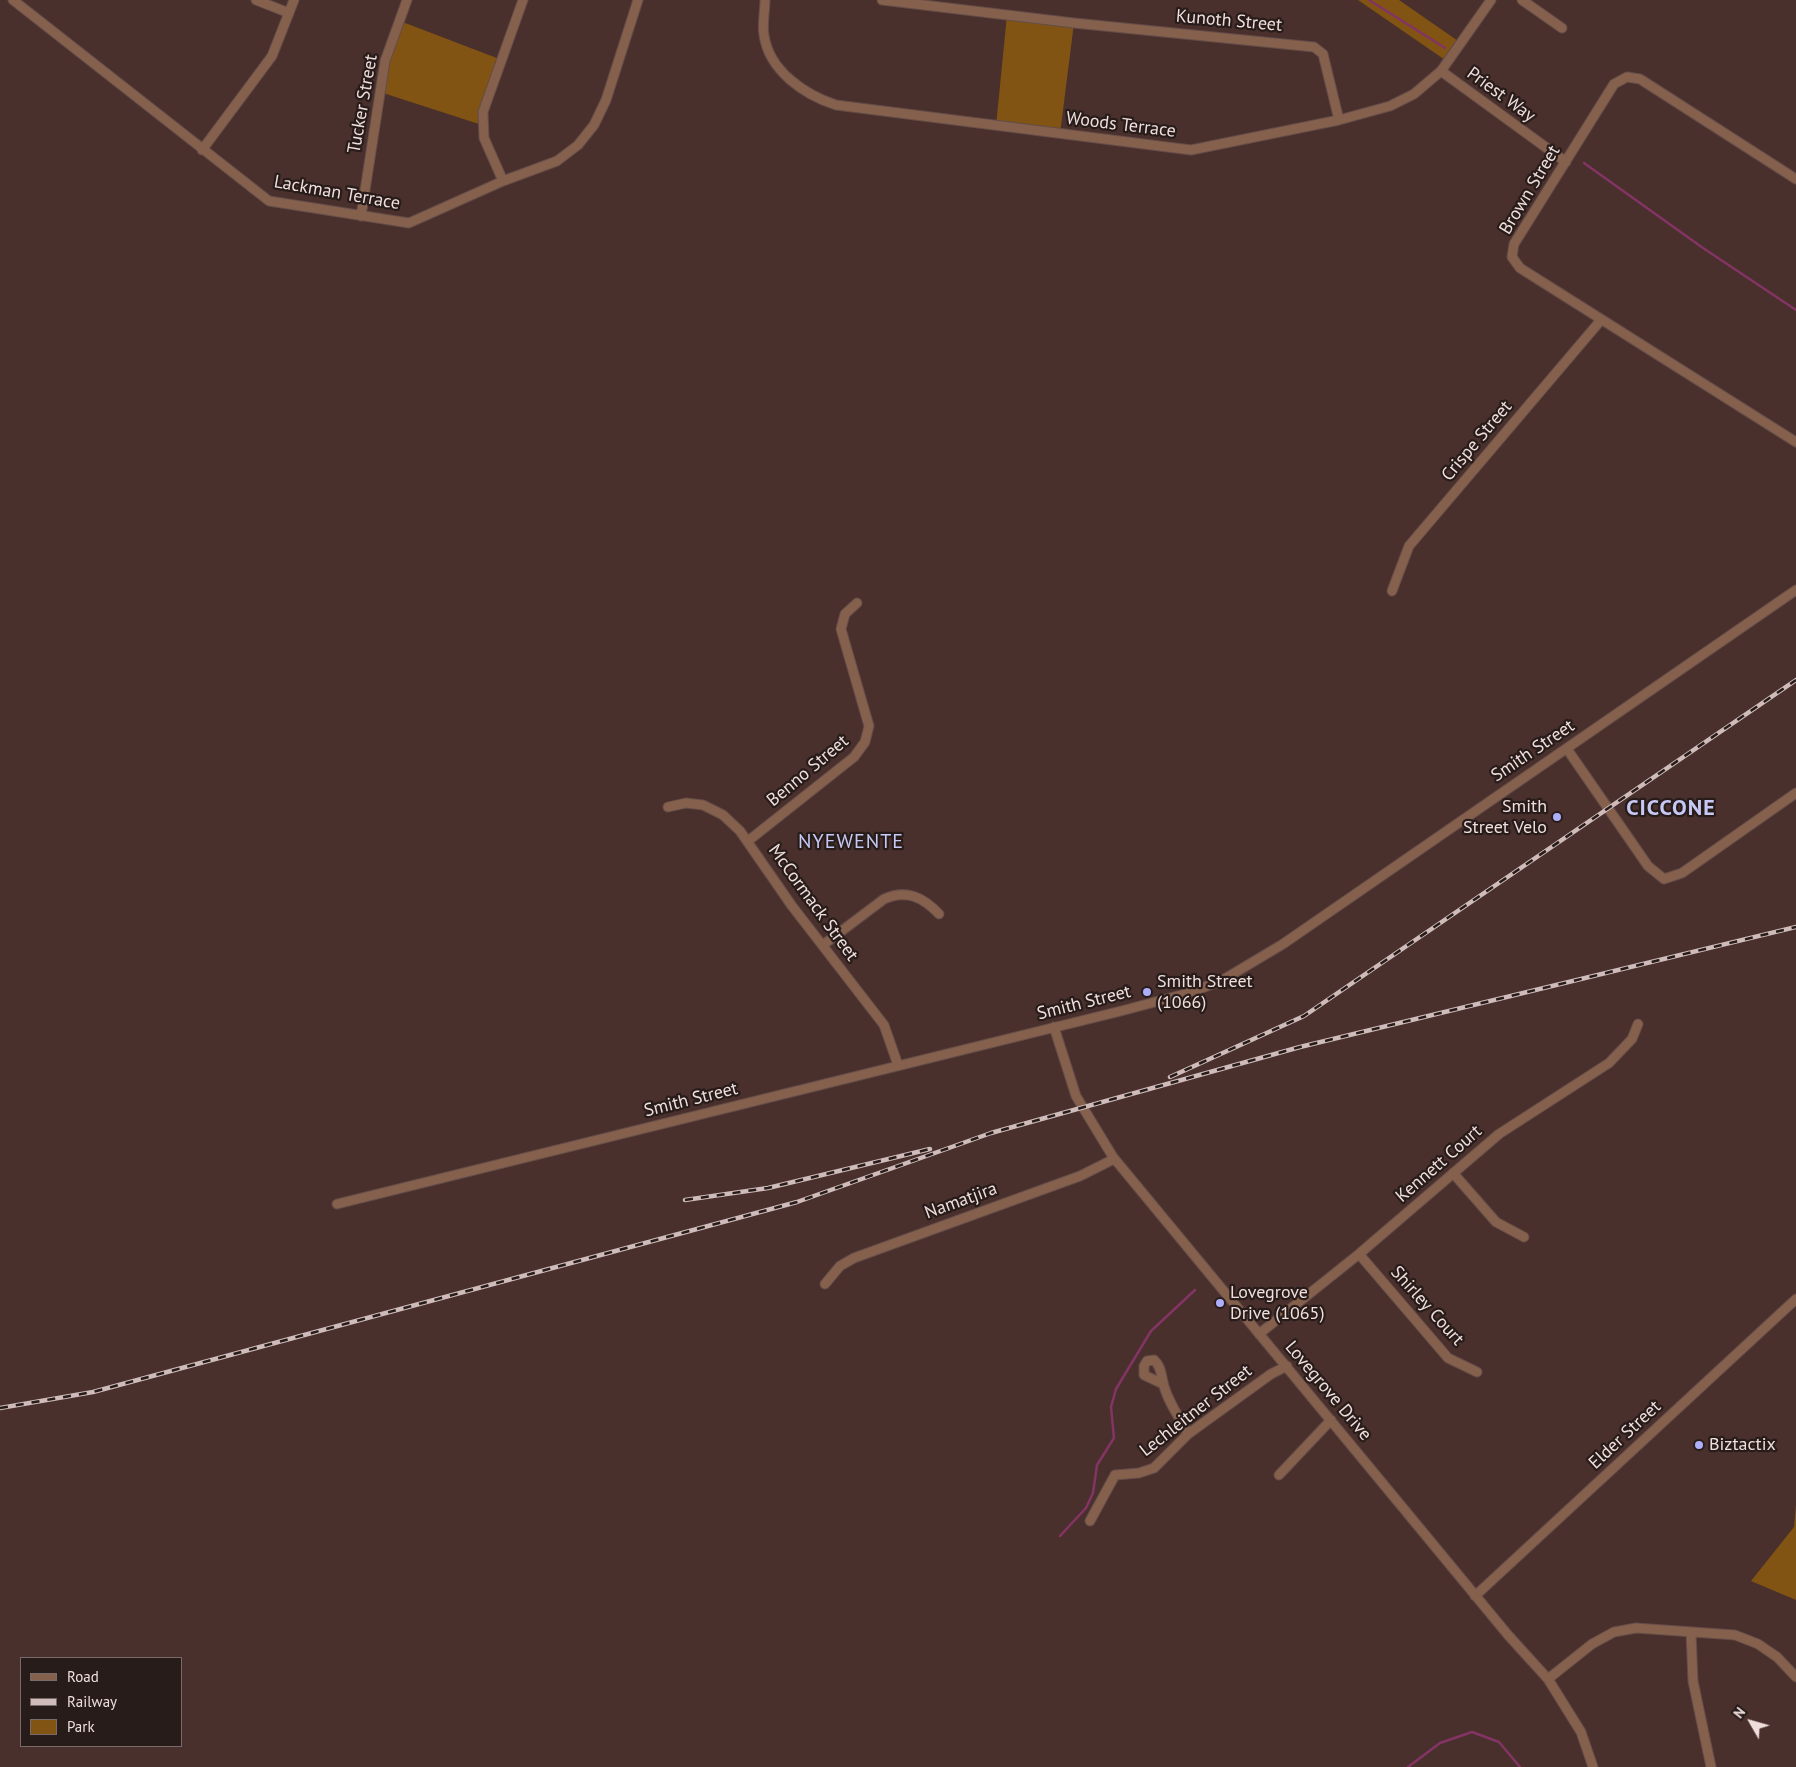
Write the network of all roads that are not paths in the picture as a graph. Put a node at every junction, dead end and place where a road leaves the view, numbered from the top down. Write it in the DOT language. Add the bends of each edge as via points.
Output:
graph roads {
  1 [pos="12,0"];
  2 [pos="256,0"];
  3 [pos="294,0"];
  4 [pos="408,0"];
  5 [pos="523,0"];
  6 [pos="638,0"];
  7 [pos="765,0"];
  8 [pos="882,0"];
  9 [pos="1491,0"];
  10 [pos="1522,0"];
  11 [pos="289,13"];
  12 [pos="1562,28"];
  13 [pos="1441,71"];
  14 [pos="1339,120"];
  15 [pos="202,150"];
  16 [pos="1566,162"];
  17 [pos="1796,179"];
  18 [pos="503,181"];
  19 [pos="361,216"];
  20 [pos="1601,320"];
  21 [pos="1796,442"];
  22 [pos="1796,590"];
  23 [pos="1392,591"];
  24 [pos="857,603"];
  25 [pos="1567,749"];
  26 [pos="1796,793"];
  27 [pos="668,807"];
  28 [pos="748,841"];
  29 [pos="939,914"];
  30 [pos="822,945"];
  31 [pos="1638,1024"];
  32 [pos="1054,1028"];
  33 [pos="898,1065"];
  34 [pos="1114,1159"];
  35 [pos="1454,1173"];
  36 [pos="337,1204"];
  37 [pos="1524,1236"];
  38 [pos="1359,1254"];
  39 [pos="825,1284"];
  40 [pos="1796,1299"];
  41 [pos="1259,1334"];
  42 [pos="1287,1366"];
  43 [pos="1477,1372"];
  44 [pos="1163,1384"];
  45 [pos="1331,1420"];
  46 [pos="1188,1434"];
  47 [pos="1279,1475"];
  48 [pos="1090,1521"];
  49 [pos="1475,1596"];
  50 [pos="1691,1633"];
  51 [pos="1796,1677"];
  52 [pos="1548,1679"];
  53 [pos="1593,1767"];
  54 [pos="1711,1767"];
  1 -- 15 [label="street, Lackman Terrace"];
  2 -- 11 [label="street"];
  3 -- 11 [label="street"];
  4 -- 19 [label="street, Tucker Street" via="385,61"];
  5 -- 18 [label="street" via="483,112 484,138"];
  6 -- 18 [label="street, Lackman Terrace" via="606,100 594,125 578,145 558,161"];
  7 -- 14 [label="street, Woods Terrace" via="764,35 779,67 803,90 836,106 1192,150"];
  8 -- 14 [label="street, Kunoth Street" via="1314,47 1323,54"];
  9 -- 13 [label="street, Woods Terrace"];
  10 -- 12 [label="street"];
  11 -- 15 [label="street" via="272,56"];
  13 -- 14 [label="street, Woods Terrace" via="1414,94 1390,106"];
  13 -- 16 [label="street, Priest Way"];
  15 -- 19 [label="street, Lackman Terrace" via="269,200"];
  16 -- 17 [label="street, Brown Street" via="1614,84 1627,77 1640,79"];
  16 -- 20 [label="street, Brown Street" via="1514,244 1512,257 1520,268"];
  18 -- 19 [label="street, Lackman Terrace" via="409,223"];
  20 -- 21 [label="street, Brown Street"];
  20 -- 23 [label="street, Crispe Street" via="1409,546"];
  22 -- 25 [label="street, Smith Street"];
  24 -- 28 [label="street, Benno Street" via="845,614 842,629 869,726 865,742 854,757"];
  25 -- 26 [label="street" via="1648,866 1664,879 1682,872"];
  25 -- 32 [label="street, Smith Street" via="1283,944 1221,981 1178,996"];
  27 -- 28 [label="street, McCormack Street" via="692,802 709,808 728,819"];
  28 -- 30 [label="street, McCormack Street"];
  29 -- 30 [label="street" via="928,902 915,895 893,895"];
  30 -- 33 [label="street, McCormack Street" via="884,1025"];
  31 -- 35 [label="street, Kennett Court" via="1632,1039 1609,1063 1499,1134"];
  32 -- 33 [label="street, Smith Street"];
  32 -- 34 [label="street, Lovegrove Drive" via="1076,1096"];
  33 -- 36 [label="street, Smith Street"];
  34 -- 39 [label="street, Namatjira" via="1080,1176 867,1252 840,1266"];
  34 -- 41 [label="street, Lovegrove Drive"];
  35 -- 37 [label="street" via="1496,1222"];
  35 -- 38 [label="street, Kennett Court"];
  38 -- 41 [label="street, Kennett Court"];
  38 -- 43 [label="street, Shirley Court" via="1448,1358"];
  40 -- 49 [label="street, Elder Street"];
  41 -- 42 [label="street, Lovegrove Drive"];
  42 -- 45 [label="street, Lovegrove Drive"];
  42 -- 46 [label="street, Lechleitner Street"];
  44 -- 46 [label="street"];
  45 -- 47 [label="street"];
  45 -- 49 [label="street, Lovegrove Drive"];
  46 -- 48 [label="street, Lechleitner Street" via="1154,1468 1115,1475"];
  49 -- 52 [label="street, Lovegrove Drive"];
  50 -- 51 [label="street" via="1735,1636 1758,1644 1777,1657"];
  50 -- 52 [label="street" via="1636,1628 1614,1632 1592,1644"];
  50 -- 54 [label="street" via="1693,1681"];
  52 -- 53 [label="street, Lovegrove Drive" via="1581,1732"];
}
